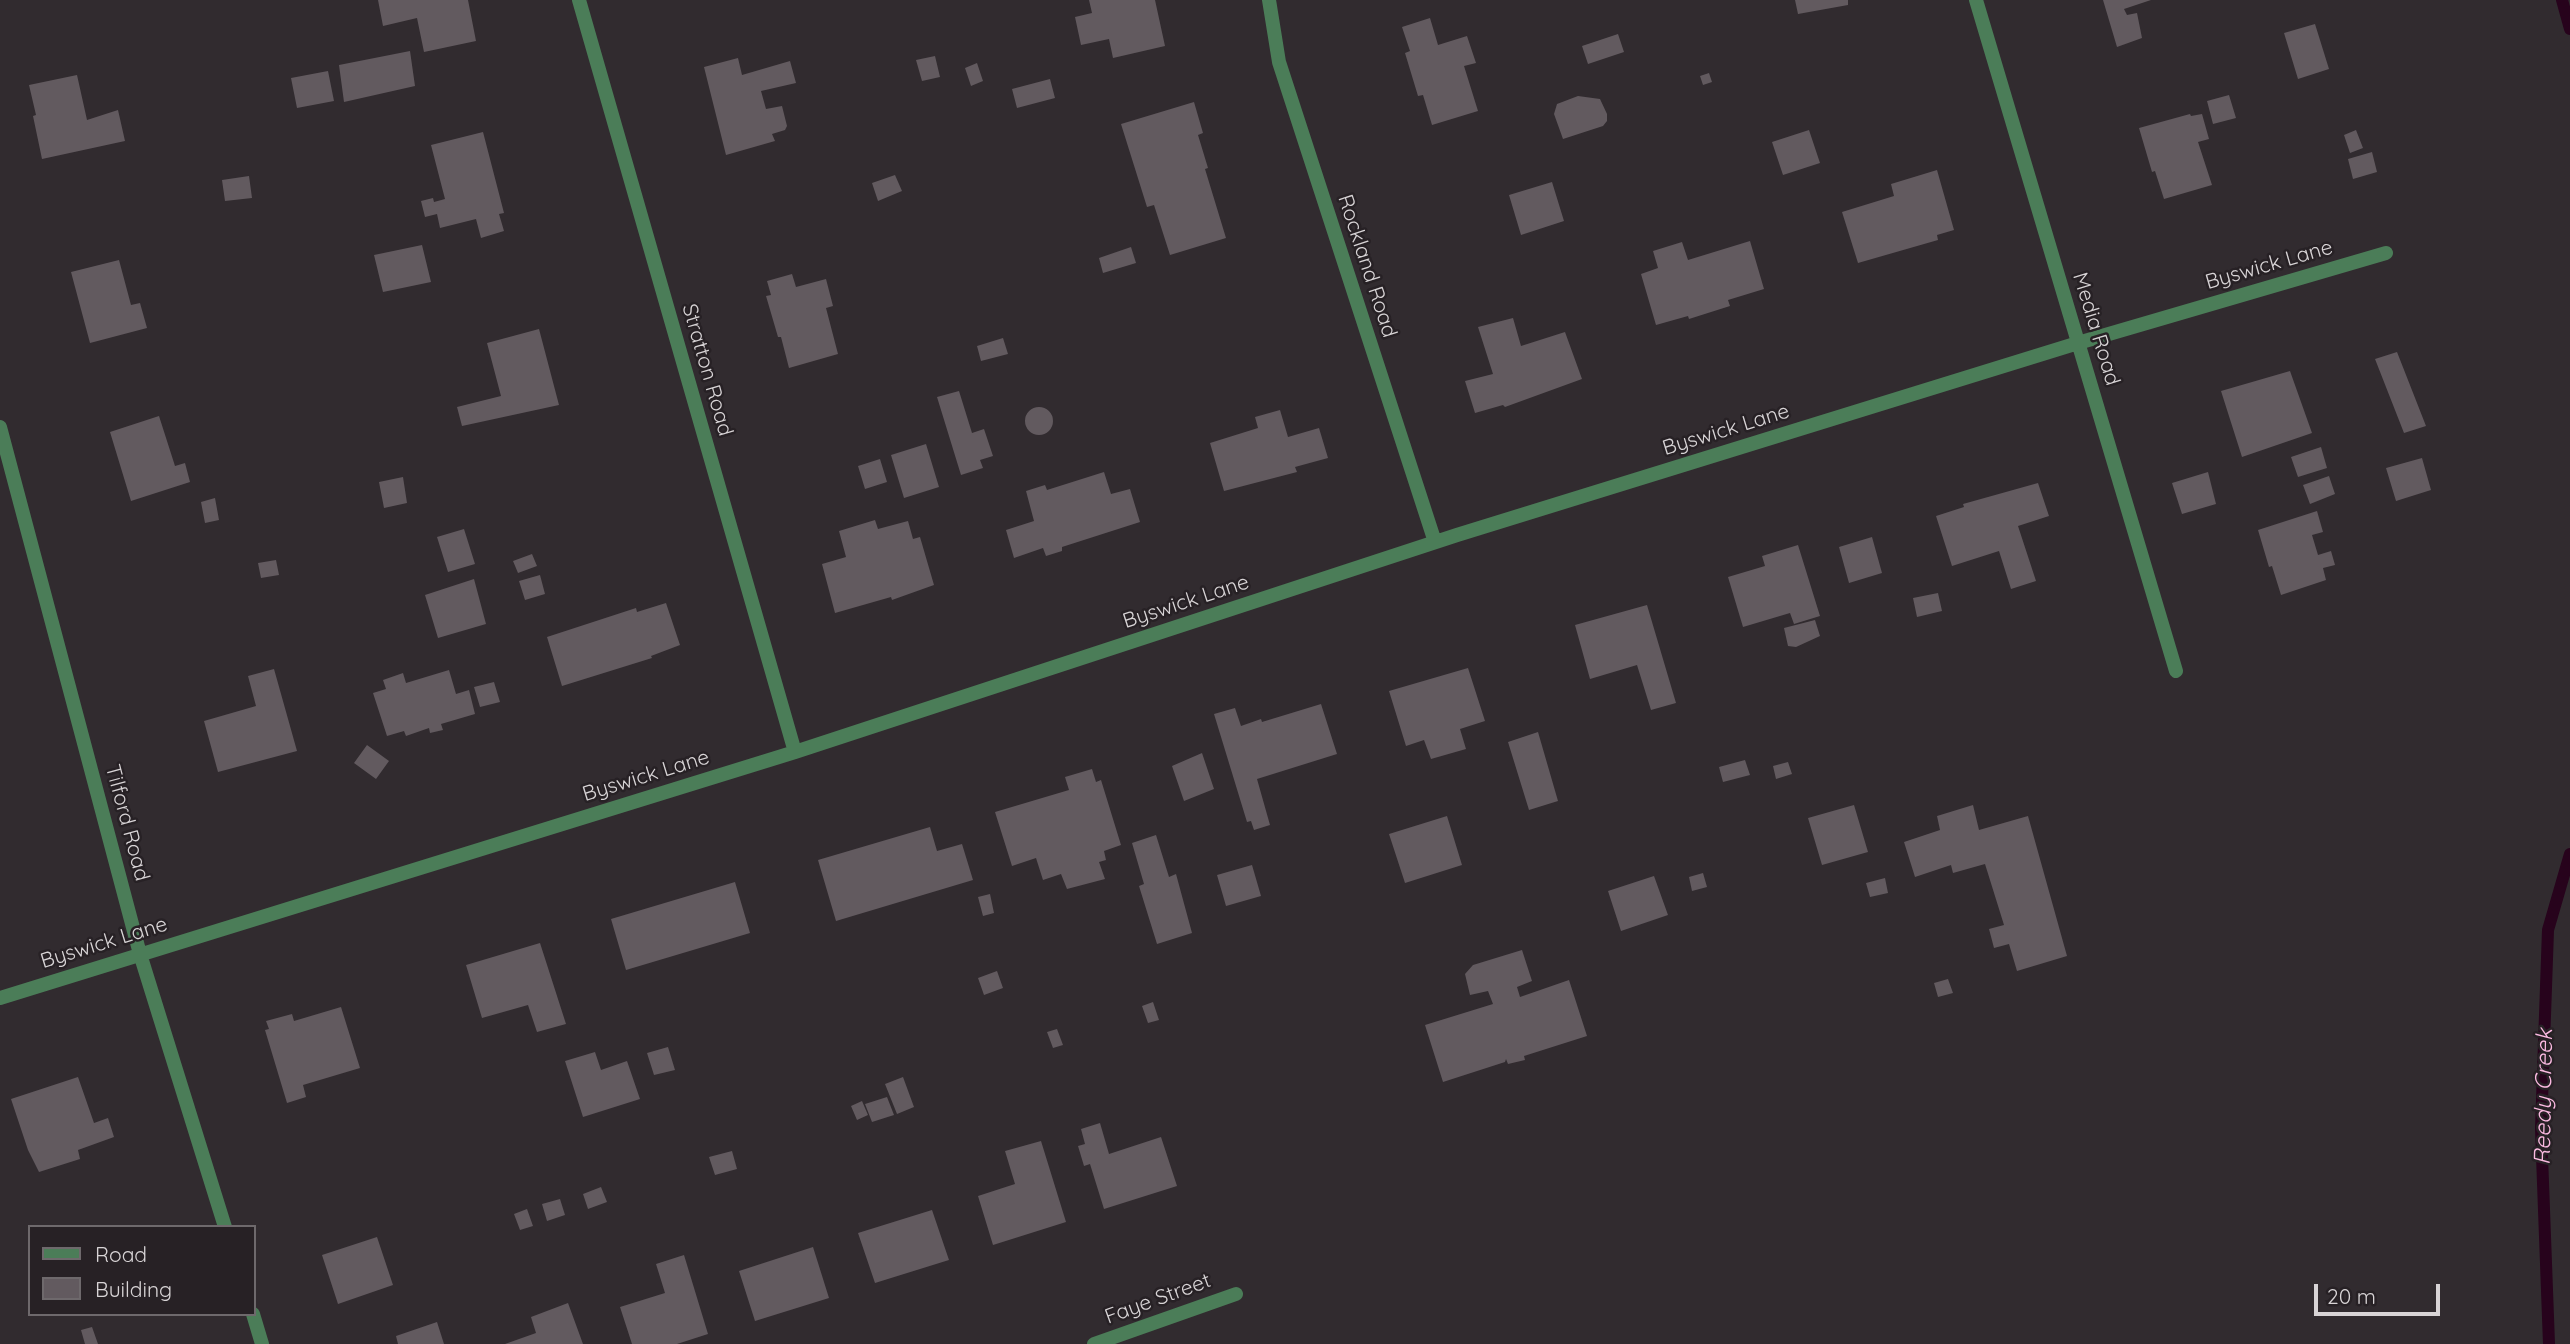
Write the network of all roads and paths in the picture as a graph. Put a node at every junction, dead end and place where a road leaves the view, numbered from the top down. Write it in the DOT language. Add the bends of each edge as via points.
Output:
graph roads {
  1 [pos="579,0"];
  2 [pos="1269,0"];
  3 [pos="1976,0"];
  4 [pos="2386,253"];
  5 [pos="2078,343"];
  6 [pos="0,427"];
  7 [pos="1435,542"];
  8 [pos="2176,671"];
  9 [pos="795,752"];
  10 [pos="140,954"];
  11 [pos="0,998"];
  12 [pos="224,1225"];
  13 [pos="1236,1293"];
  14 [pos="254,1316"];
  15 [pos="1104,1343"];
  16 [pos="262,1344"];
  1 -- 9 [label="street, Stratton Road"];
  2 -- 7 [label="street, Rockland Road" via="1279,62"];
  3 -- 5 [label="street, Media Road"];
  4 -- 5 [label="street, Byswick Lane"];
  5 -- 7 [label="street, Byswick Lane"];
  5 -- 8 [label="street, Media Road"];
  6 -- 10 [label="street, Tilford Road"];
  7 -- 9 [label="street, Byswick Lane"];
  9 -- 10 [label="street, Byswick Lane"];
  10 -- 11 [label="street, Byswick Lane"];
  10 -- 12 [label="street, Tilford Road"];
  13 -- 15 [label="street, Faye Street"];
  14 -- 16 [label="street"];
}
